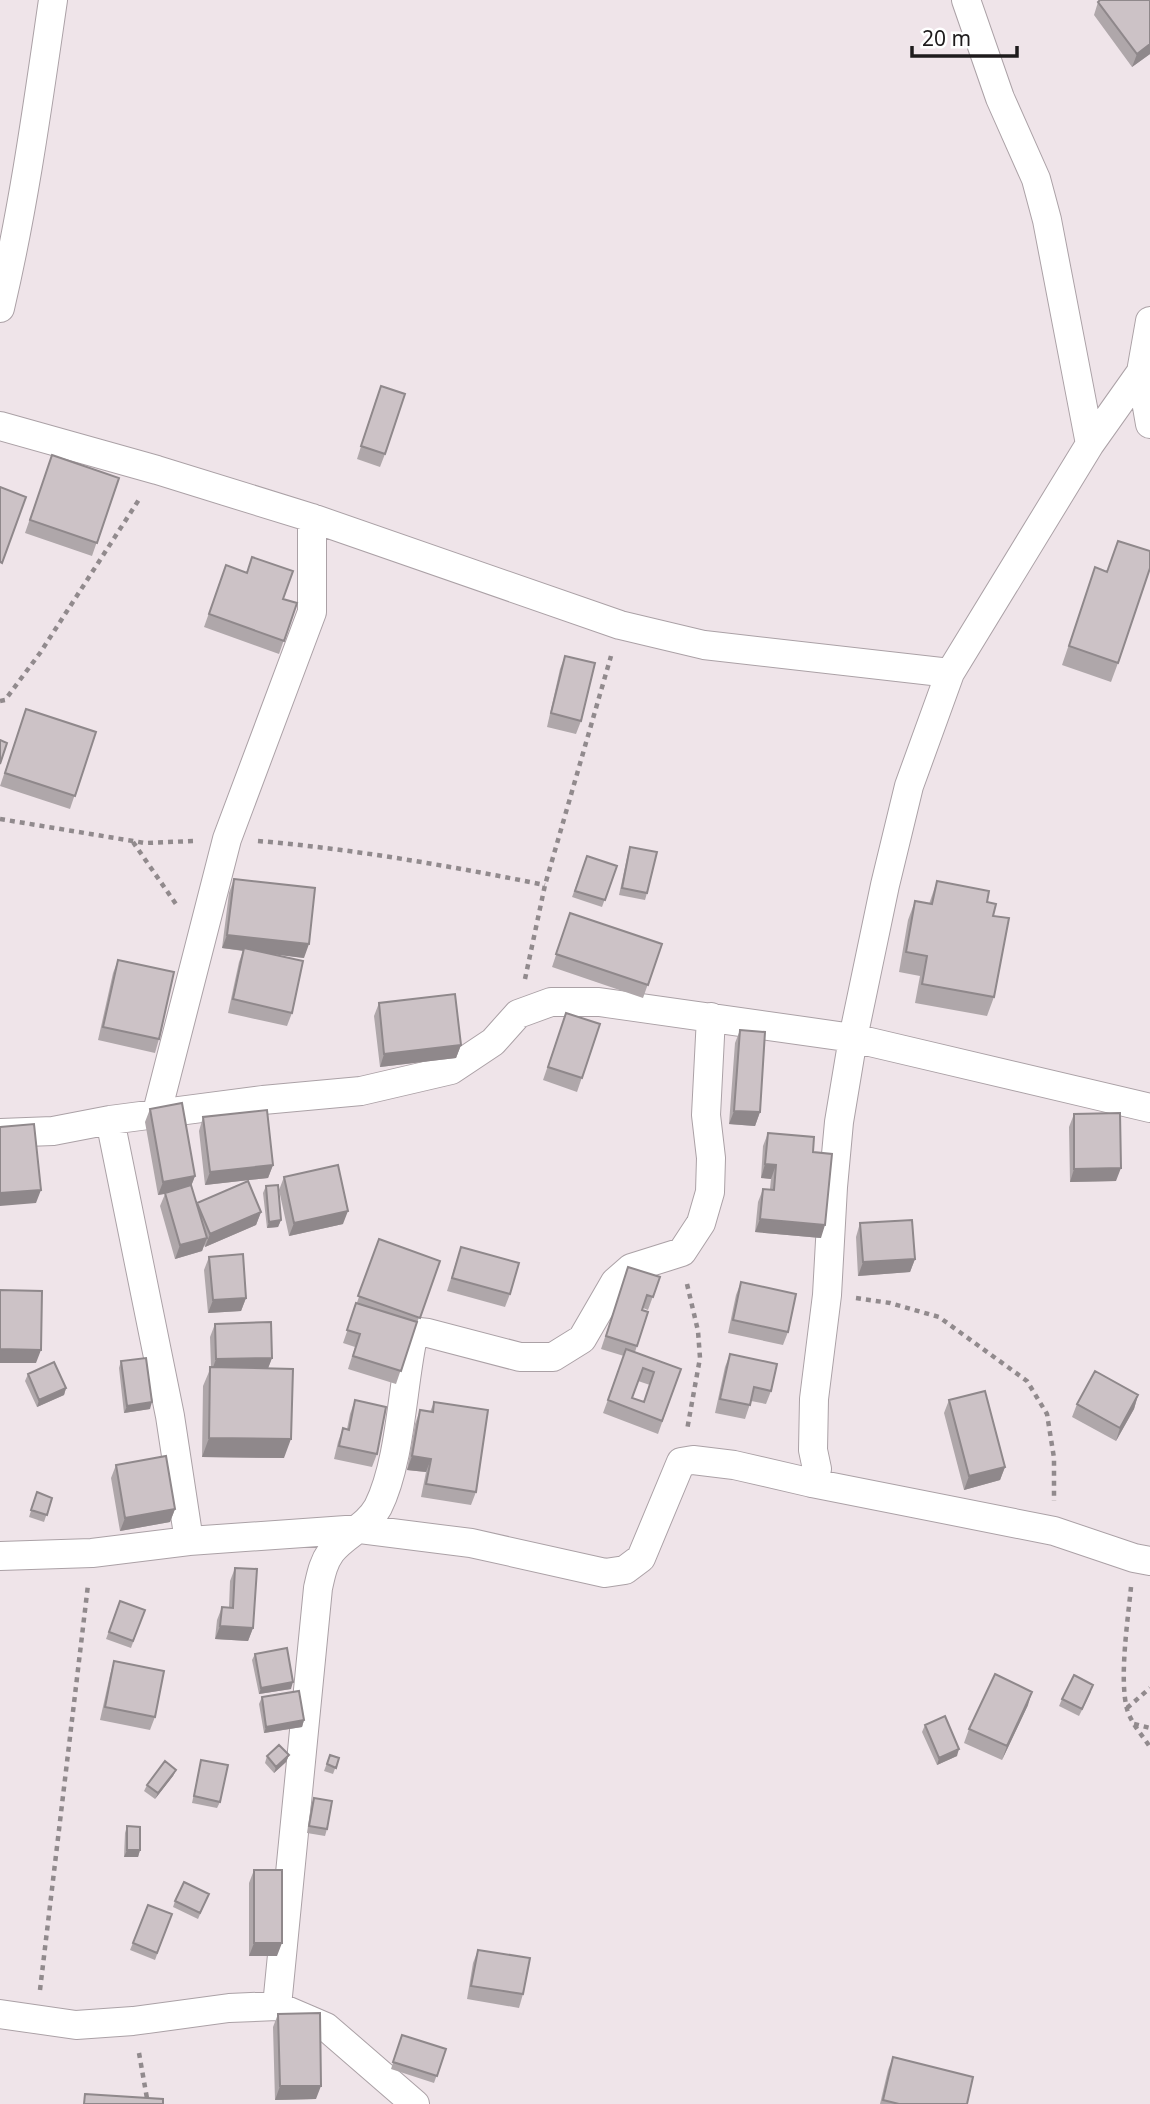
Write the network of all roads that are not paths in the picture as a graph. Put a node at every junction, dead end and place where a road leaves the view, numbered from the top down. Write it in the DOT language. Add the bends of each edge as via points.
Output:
graph roads {
  1 [pos="52,0"];
  2 [pos="966,0"];
  3 [pos="0,308"];
  4 [pos="1150,321"];
  5 [pos="1141,372"];
  6 [pos="1150,424"];
  7 [pos="0,426"];
  8 [pos="1090,444"];
  9 [pos="312,518"];
  10 [pos="950,673"];
  11 [pos="711,1017"];
  12 [pos="852,1038"];
  13 [pos="1150,1108"];
  14 [pos="156,1116"];
  15 [pos="110,1120"];
  16 [pos="0,1133"];
  17 [pos="812,1483"];
  18 [pos="360,1529"];
  19 [pos="189,1541"];
  20 [pos="0,1556"];
  21 [pos="1142,1560"];
  22 [pos="277,2006"];
  23 [pos="0,2014"];
  24 [pos="415,2104"];
  1 -- 3 [label="street" via="35,125"];
  2 -- 8 [label="street" via="1000,98 1036,179"];
  4 -- 5 [label="street"];
  5 -- 6 [label="street"];
  5 -- 8 [label="street"];
  7 -- 9 [label="street"];
  8 -- 10 [label="street"];
  9 -- 10 [label="street" via="620,625 705,645"];
  9 -- 14 [label="street" via="312,612 227,839"];
  10 -- 12 [label="street" via="909,786"];
  11 -- 12 [label="street"];
  11 -- 14 [label="street" via="598,1002 551,1002 518,1014 493,1042 451,1070 361,1091"];
  11 -- 18 [label="street" via="706,1115 710,1192 701,1223 682,1252 631,1268 615,1282 582,1339 553,1357 520,1357 419,1332 412,1342 385,1489"];
  12 -- 13 [label="street"];
  12 -- 17 [label="street" via="834,1174 827,1295 814,1399 817,1469"];
  14 -- 15 [label="street"];
  15 -- 16 [label="street"];
  15 -- 19 [label="street" via="170,1416"];
  17 -- 18 [label="street" via="709,1461 681,1462 641,1558 625,1570 605,1573 471,1543"];
  17 -- 21 [label="street" via="1054,1531"];
  18 -- 19 [label="street"];
  18 -- 22 [label="street" via="332,1551 318,1588"];
  19 -- 20 [label="street" via="92,1553"];
  22 -- 23 [label="street" via="76,2025"];
  22 -- 24 [label="street" via="326,2027"];
}
